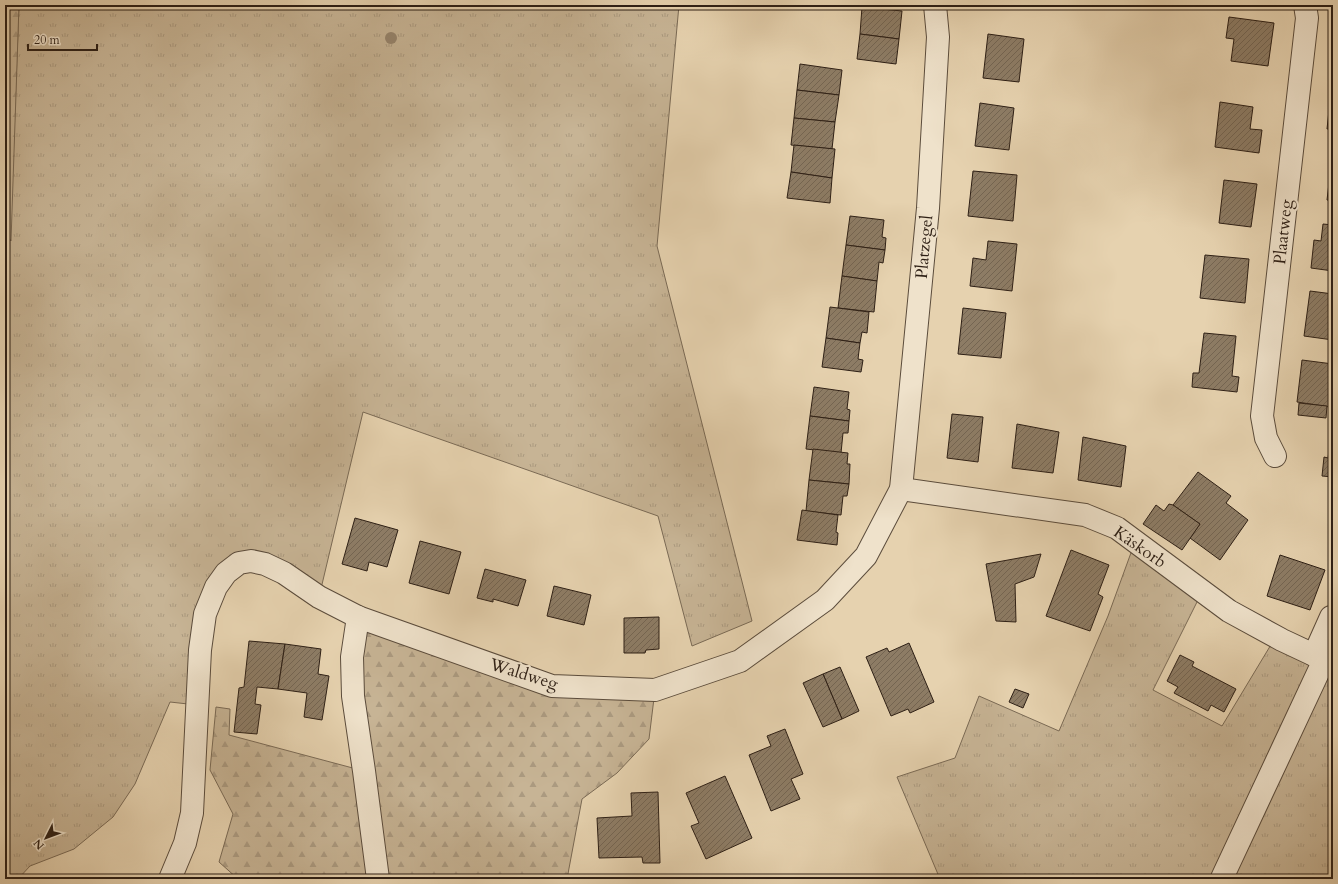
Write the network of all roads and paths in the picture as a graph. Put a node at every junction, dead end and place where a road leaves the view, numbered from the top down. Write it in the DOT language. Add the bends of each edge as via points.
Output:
graph roads {
  1 [pos="934,5"];
  2 [pos="1305,5"];
  3 [pos="1275,456"];
  4 [pos="901,489"];
  5 [pos="358,617"];
  6 [pos="1332,617"];
  7 [pos="1324,660"];
  8 [pos="1222,878"];
  9 [pos="170,879"];
  10 [pos="378,879"];
  1 -- 4 [label="street, Platzegel" via="938,37 928,208"];
  2 -- 3 [label="street, Plaatweg" via="1307,18 1262,416 1266,438"];
  4 -- 5 [label="street, Waldweg" via="866,556 825,600 740,661 655,690 552,686"];
  4 -- 7 [label="street, Käskorb" via="1085,515 1117,528 1229,611"];
  5 -- 9 [label="street, Waldweg" via="265,564 250,561 239,563 216,587 205,614 200,650 192,813 185,843"];
  5 -- 10 [label="street" via="352,657 353,696"];
  6 -- 7 [label="street"];
  7 -- 8 [label="street"];
}
